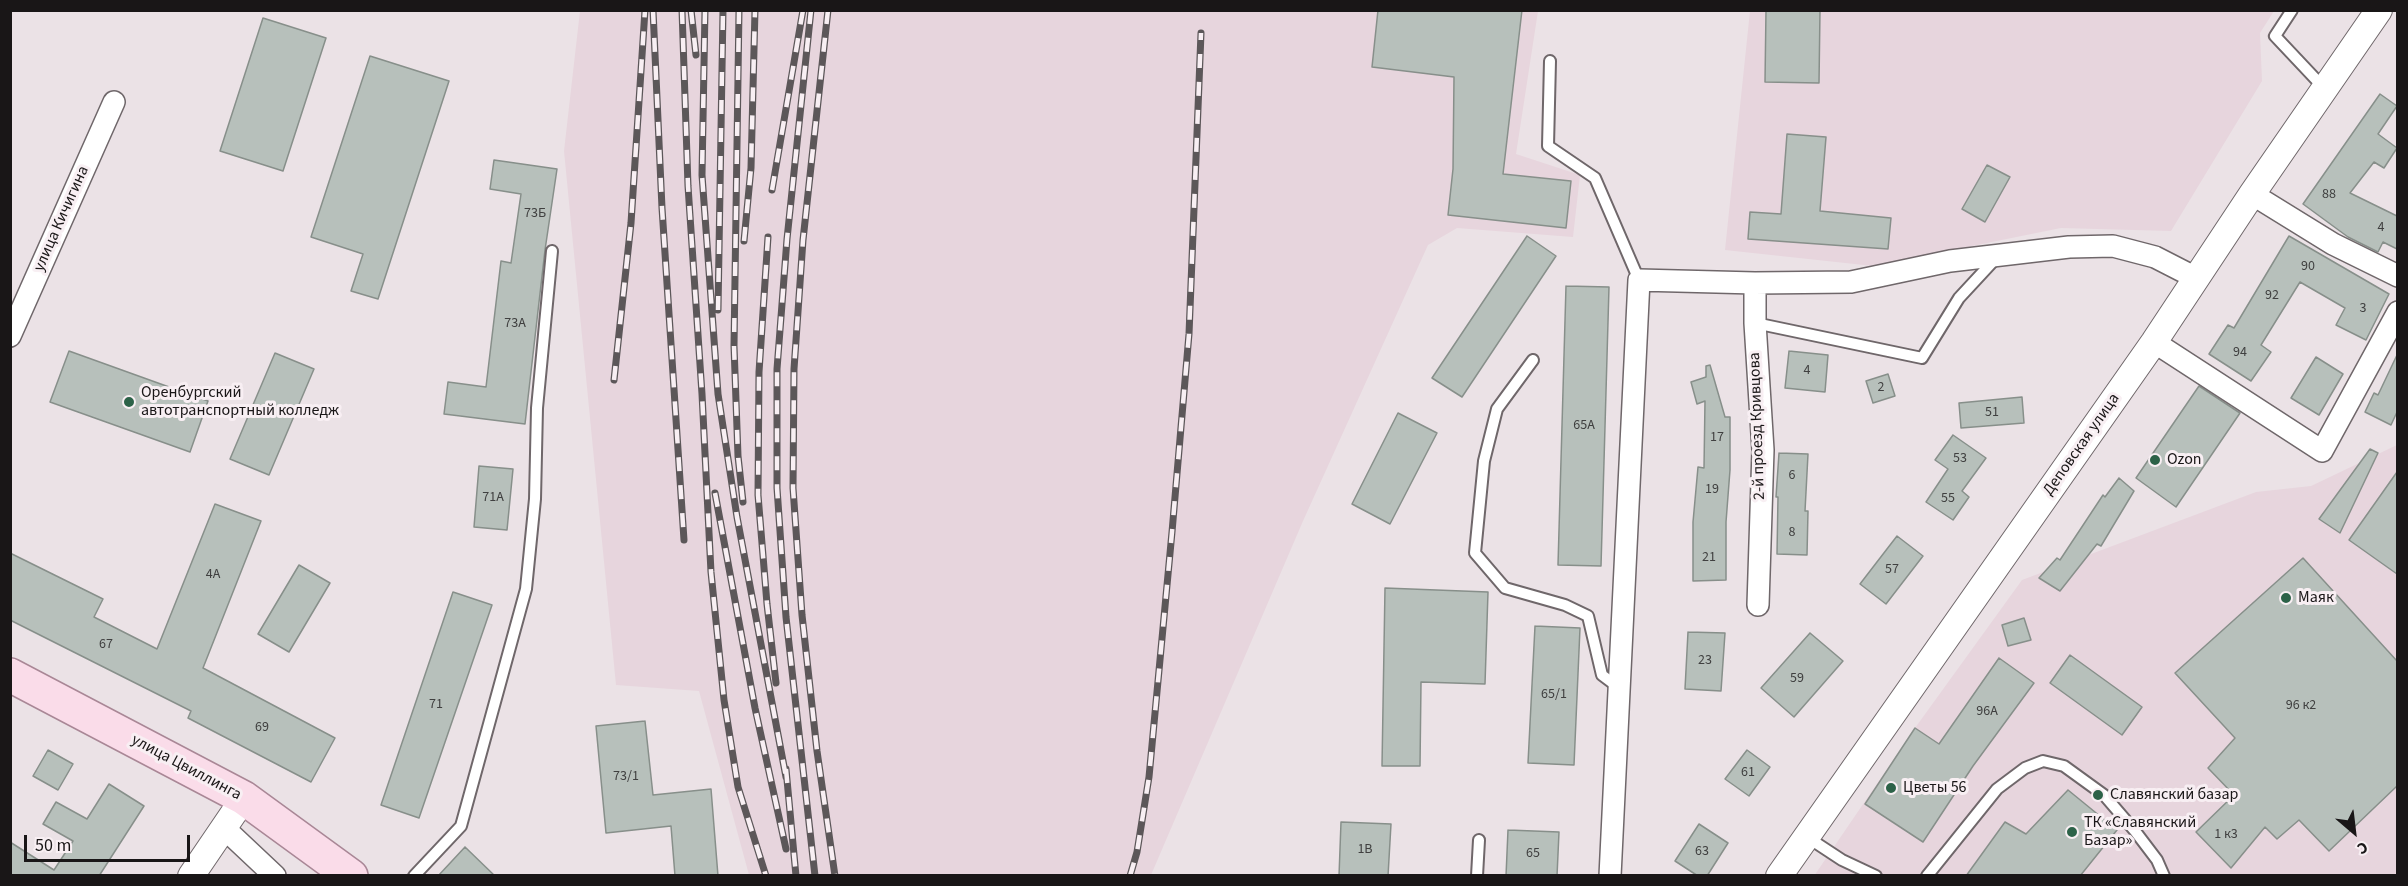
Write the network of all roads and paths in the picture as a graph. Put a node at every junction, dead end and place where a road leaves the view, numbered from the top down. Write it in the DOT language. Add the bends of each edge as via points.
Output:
graph roads {
  1 [pos="2292,10"];
  2 [pos="2379,10"];
  3 [pos="1550,61"];
  4 [pos="2325,89"];
  5 [pos="114,102"];
  6 [pos="2252,194"];
  7 [pos="552,251"];
  8 [pos="1997,257"];
  9 [pos="2397,276"];
  10 [pos="2196,278"];
  11 [pos="1639,280"];
  12 [pos="1755,283"];
  13 [pos="2397,312"];
  14 [pos="1755,323"];
  15 [pos="10,336"];
  16 [pos="2154,342"];
  17 [pos="1533,360"];
  18 [pos="1758,605"];
  19 [pos="10,675"];
  20 [pos="1618,687"];
  21 [pos="244,798"];
  22 [pos="224,828"];
  23 [pos="1806,837"];
  24 [pos="1479,840"];
  25 [pos="191,876"];
  26 [pos="275,876"];
  27 [pos="351,876"];
  28 [pos="414,876"];
  29 [pos="1477,876"];
  30 [pos="1610,876"];
  31 [pos="1779,876"];
  32 [pos="1876,876"];
  33 [pos="1926,876"];
  34 [pos="2164,876"];
  1 -- 4 [label="lane" via="2275,36"];
  2 -- 4 [label="street, Деповская улица"];
  3 -- 11 [label="lane" via="1548,146 1595,178"];
  4 -- 6 [label="street, Деповская улица"];
  5 -- 15 [label="street, улица Кичигина"];
  6 -- 9 [label="street" via="2333,244"];
  6 -- 10 [label="street, Деповская улица"];
  7 -- 28 [label="lane" via="526,589 461,826"];
  8 -- 10 [label="street" via="2069,247 2113,246 2155,257"];
  8 -- 12 [label="street" via="1950,261 1851,282"];
  8 -- 14 [label="lane" via="1959,298 1922,358"];
  10 -- 16 [label="street, Деповская улица"];
  11 -- 12 [label="street"];
  11 -- 20 [label="street"];
  12 -- 14 [label="street, 2-й проезд Кривцова"];
  13 -- 16 [label="street" via="2322,451"];
  14 -- 18 [label="street, 2-й проезд Кривцова" via="1763,450"];
  16 -- 23 [label="street, Деповская улица"];
  17 -- 20 [label="lane" via="1497,409 1484,460 1475,553 1505,588 1565,605 1588,616 1602,675"];
  19 -- 21 [label="main road, улица Цвиллинга"];
  20 -- 30 [label="street"];
  21 -- 22 [label="street"];
  21 -- 27 [label="main road, улица Цвиллинга"];
  22 -- 25 [label="street"];
  22 -- 26 [label="street"];
  23 -- 31 [label="street, Деповская улица"];
  23 -- 32 [label="lane"];
  24 -- 29 [label="lane"];
  33 -- 34 [label="lane" via="1997,789 2025,768 2043,761 2064,766 2104,795 2146,845"];
}
